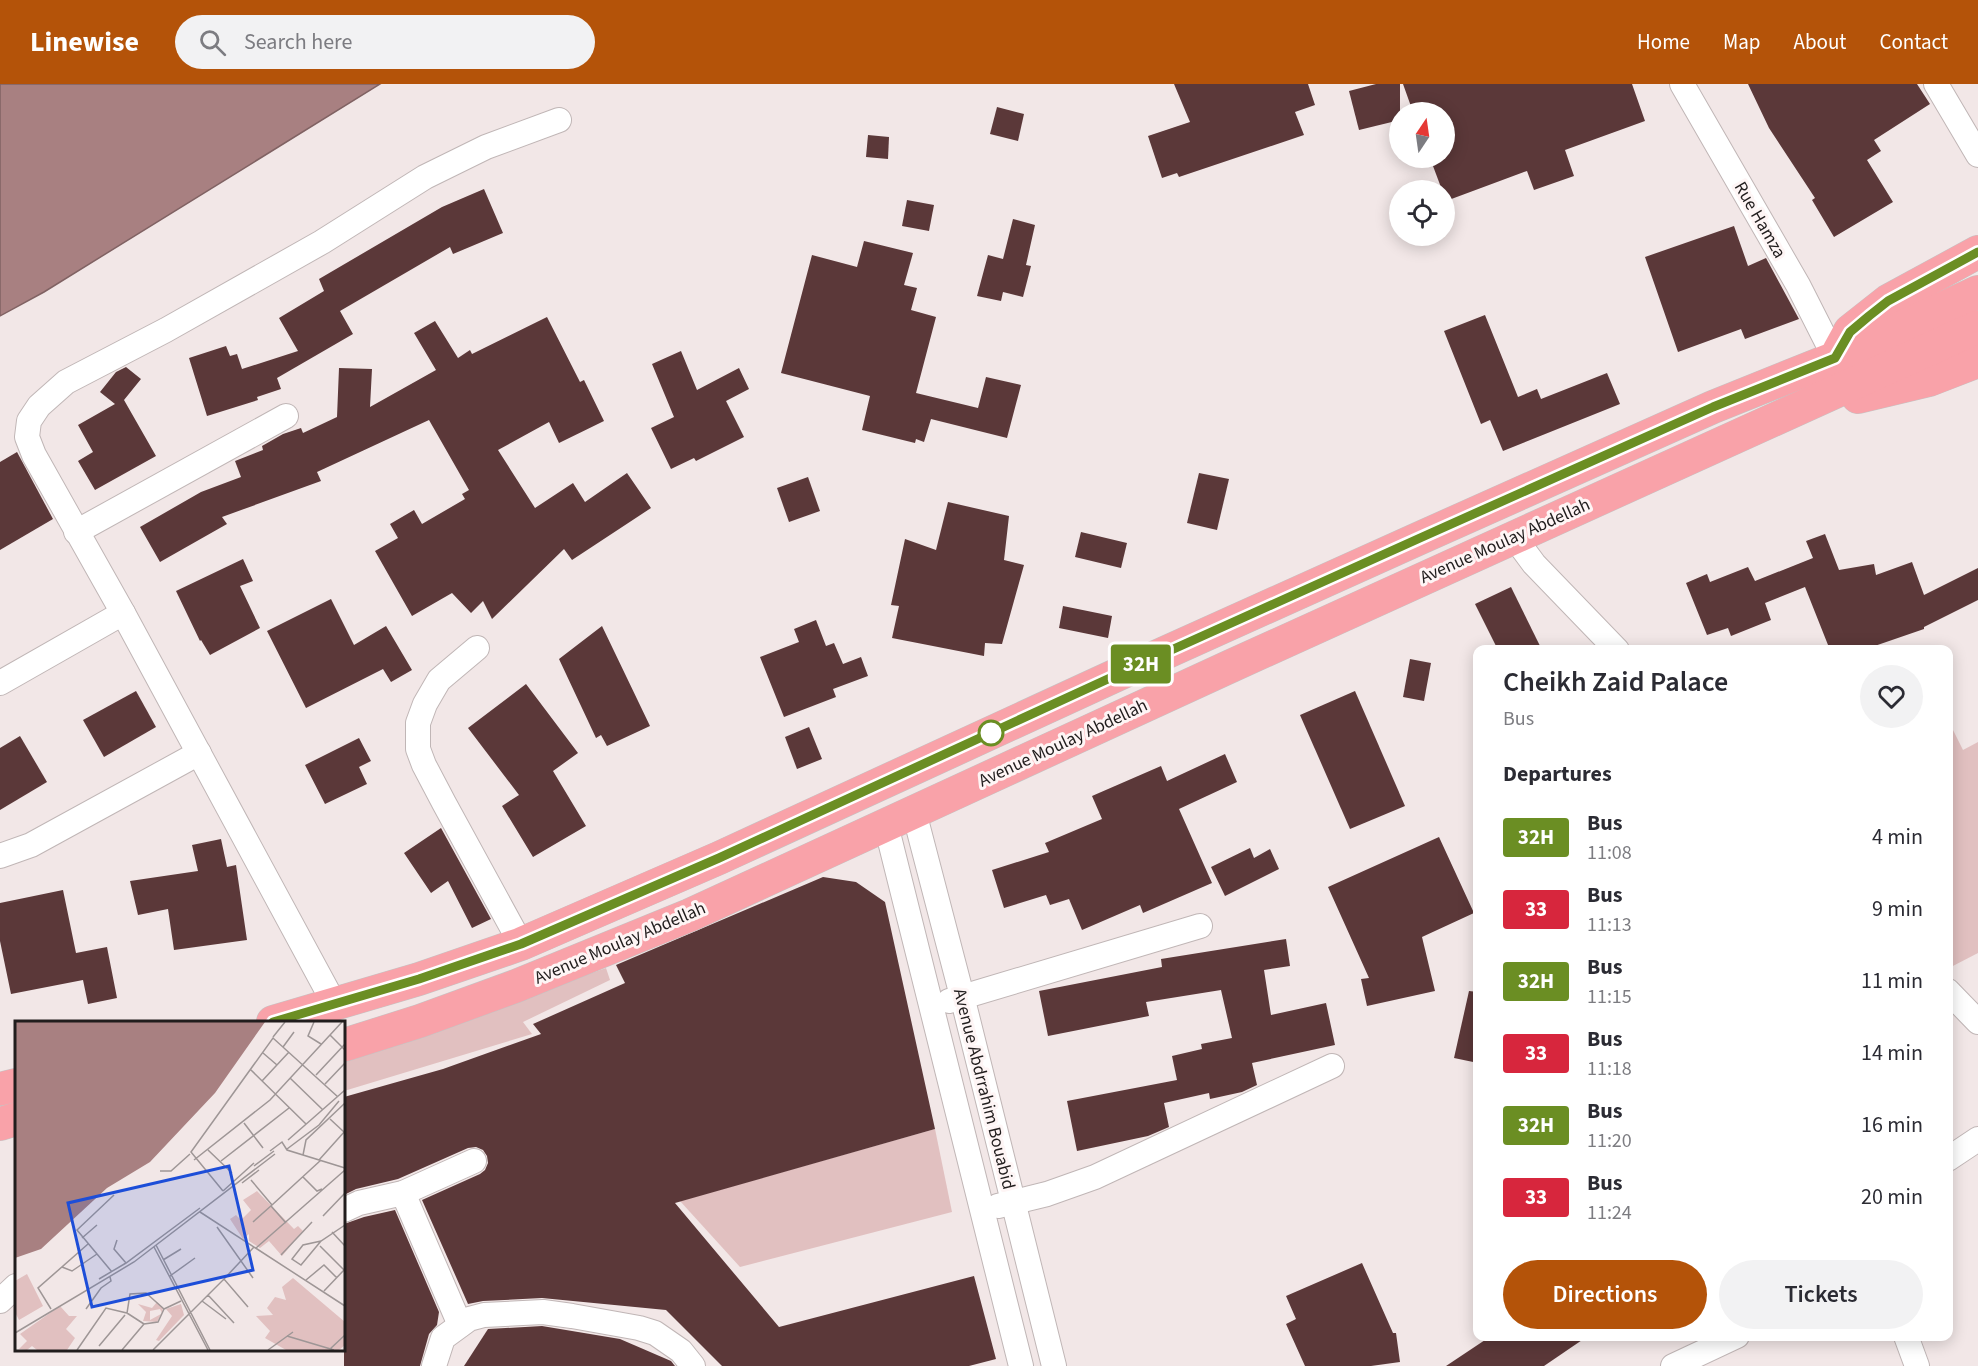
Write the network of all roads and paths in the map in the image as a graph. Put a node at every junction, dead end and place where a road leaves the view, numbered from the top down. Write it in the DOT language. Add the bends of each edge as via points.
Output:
graph roads {
  1 [pos="1682,84"];
  2 [pos="1936,84"];
  3 [pos="559,120"];
  4 [pos="1978,155"];
  5 [pos="1978,252"];
  6 [pos="1978,292"];
  7 [pos="1978,327"];
  8 [pos="1835,358"];
  9 [pos="1978,361"];
  10 [pos="1806,404"];
  11 [pos="286,416"];
  12 [pos="76,532"];
  13 [pos="1514,537"];
  14 [pos="123,613"];
  15 [pos="1612,645"];
  16 [pos="477,648"];
  17 [pos="0,683"];
  18 [pos="199,753"];
  19 [pos="900,818"];
  20 [pos="0,856"];
  21 [pos="1200,926"];
  22 [pos="521,944"];
  23 [pos="962,996"];
  24 [pos="1953,996"];
  25 [pos="335,1005"];
  26 [pos="932,1007"];
  27 [pos="280,1021"];
  28 [pos="1978,1022"];
  29 [pos="345,1045"];
  30 [pos="1332,1066"];
  31 [pos="15,1085"];
  32 [pos="0,1089"];
  33 [pos="15,1119"];
  34 [pos="0,1124"];
  35 [pos="1978,1139"];
  36 [pos="1953,1156"];
  37 [pos="474,1161"];
  38 [pos="403,1193"];
  39 [pos="1011,1201"];
  40 [pos="345,1210"];
  41 [pos="983,1211"];
  42 [pos="15,1287"];
  43 [pos="0,1301"];
  44 [pos="460,1325"];
  45 [pos="1726,1341"];
  46 [pos="1908,1341"];
  47 [pos="434,1366"];
  48 [pos="693,1366"];
  49 [pos="1021,1366"];
  50 [pos="1054,1366"];
  51 [pos="1673,1366"];
  52 [pos="1917,1366"];
  1 -- 8 [label="street, Rue Hamza" via="1798,285"];
  2 -- 4 [label="street"];
  3 -- 12 [label="street" via="486,147 425,177 322,242 66,382 39,406 29,421 27,437"];
  5 -- 8 [label="main road" via="1888,301 1850,332"];
  6 -- 8 [label="main road, Avenue Moulay Abdellah"];
  7 -- 10 [label="main road, Avenue Moulay Abdellah"];
  8 -- 22 [label="main road, Avenue Moulay Abdellah" via="1713,407"];
  9 -- 10 [label="main road, Avenue Moulay Abdellah" via="1929,380 1863,396"];
  10 -- 13 [label="main road, Avenue Moulay Abdellah"];
  11 -- 12 [label="street"];
  12 -- 14 [label="street"];
  13 -- 15 [label="street" via="1533,564"];
  13 -- 19 [label="main road, Avenue Moulay Abdellah"];
  14 -- 17 [label="street"];
  14 -- 18 [label="street"];
  16 -- 22 [label="street" via="439,680 418,723 418,749"];
  18 -- 20 [label="street" via="31,845"];
  18 -- 25 [label="street"];
  19 -- 23 [label="street, Avenue Abdrrahim Bouabid"];
  19 -- 26 [label="street, Avenue Abdrrahim Bouabid"];
  19 -- 29 [label="main road, Avenue Moulay Abdellah" via="612,949"];
  21 -- 23 [label="street"];
  22 -- 25 [label="main road, Avenue Moulay Abdellah"];
  23 -- 26 [label="street"];
  23 -- 39 [label="street, Avenue Abdrrahim Bouabid"];
  24 -- 28 [label="street"];
  25 -- 27 [label="main road, Avenue Moulay Abdellah"];
  26 -- 41 [label="street, Avenue Abdrrahim Bouabid"];
  30 -- 39 [label="street" via="1095,1177 1047,1194"];
  31 -- 32 [label="main road"];
  33 -- 34 [label="main road"];
  35 -- 36 [label="street"];
  37 -- 38 [label="street"];
  38 -- 40 [label="street"];
  38 -- 44 [label="street"];
  39 -- 41 [label="street"];
  39 -- 50 [label="street, Avenue Abdrrahim Bouabid"];
  41 -- 49 [label="street, Avenue Abdrrahim Bouabid"];
  42 -- 43 [label="street"];
  44 -- 47 [label="street" via="443,1338"];
  44 -- 48 [label="street" via="484,1315 543,1312 572,1316 655,1334"];
  45 -- 51 [label="street"];
  46 -- 52 [label="street"];
}
